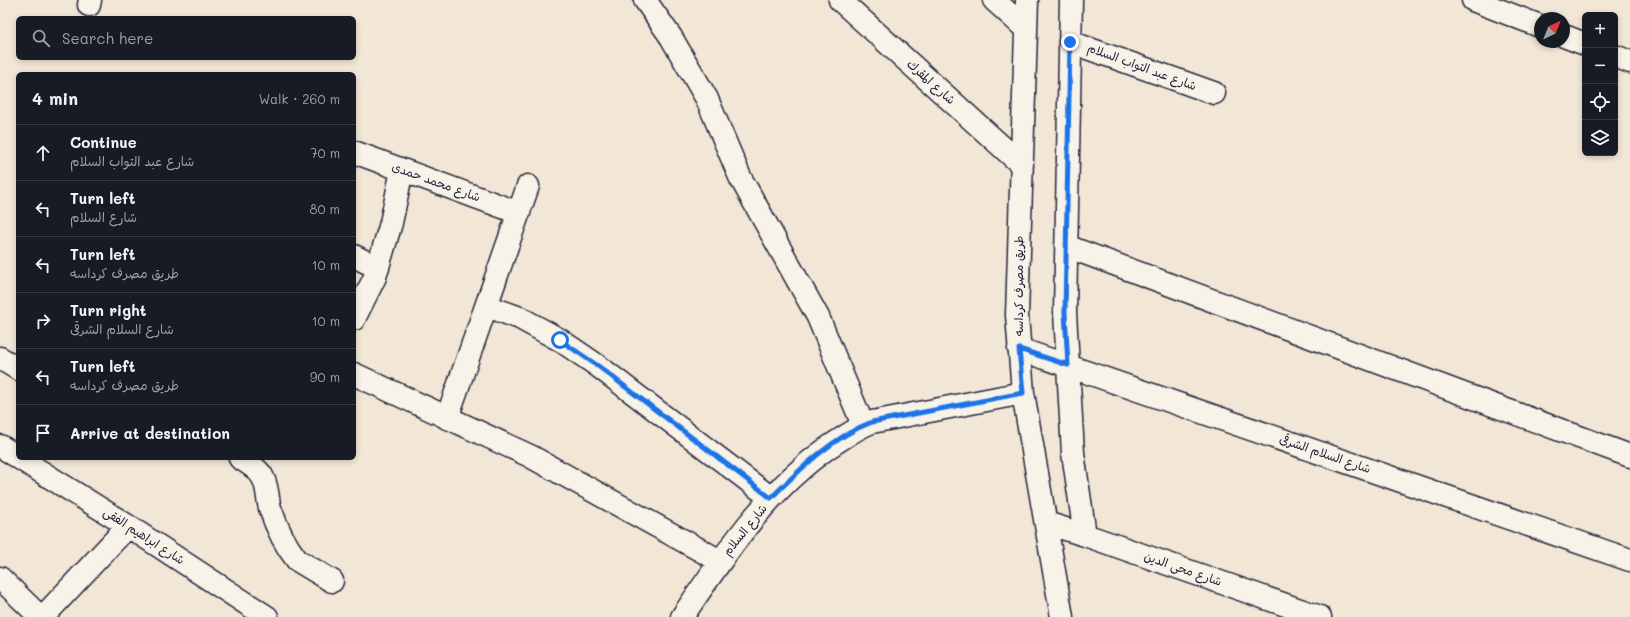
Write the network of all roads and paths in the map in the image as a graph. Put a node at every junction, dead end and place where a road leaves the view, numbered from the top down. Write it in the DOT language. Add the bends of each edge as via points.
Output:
graph roads {
  1 [pos="645,0"];
  2 [pos="840,0"];
  3 [pos="994,0"];
  4 [pos="1027,0"];
  5 [pos="1071,0"];
  6 [pos="1473,0"];
  7 [pos="1534,24"];
  8 [pos="1026,29"];
  9 [pos="1570,38"];
  10 [pos="1070,42"];
  11 [pos="1582,43"];
  12 [pos="1618,57"];
  13 [pos="1630,62"];
  14 [pos="1214,93"];
  15 [pos="356,153"];
  16 [pos="1022,165"];
  17 [pos="402,170"];
  18 [pos="528,186"];
  19 [pos="519,213"];
  20 [pos="1066,246"];
  21 [pos="356,257"];
  22 [pos="378,268"];
  23 [pos="486,306"];
  24 [pos="356,315"];
  25 [pos="1019,349"];
  26 [pos="0,358"];
  27 [pos="1068,365"];
  28 [pos="16,368"];
  29 [pos="356,375"];
  30 [pos="1023,393"];
  31 [pos="447,418"];
  32 [pos="863,425"];
  33 [pos="0,446"];
  34 [pos="1630,456"];
  35 [pos="16,457"];
  36 [pos="21,460"];
  37 [pos="243,460"];
  38 [pos="771,498"];
  39 [pos="1046,523"];
  40 [pos="128,526"];
  41 [pos="1085,535"];
  42 [pos="1630,560"];
  43 [pos="720,561"];
  44 [pos="0,578"];
  45 [pos="332,581"];
  46 [pos="40,617"];
  47 [pos="43,617"];
  48 [pos="267,617"];
  49 [pos="682,617"];
  50 [pos="1062,617"];
  51 [pos="1320,617"];
  1 -- 32 [label="street" via="671,37 707,99 740,177 818,317"];
  2 -- 16 [label="street, شارع المقرك"];
  3 -- 8 [label="street"];
  4 -- 8 [label="street, طريق مصرف كرداسه"];
  5 -- 10 [label="street"];
  6 -- 7 [label="street"];
  8 -- 16 [label="street, طريق مصرف كرداسه"];
  9 -- 11 [label="street"];
  10 -- 14 [label="street, شارع عبد التواب السلام"];
  10 -- 20 [label="street"];
  12 -- 13 [label="street"];
  15 -- 17 [label="street, شارع محمد حمدى"];
  16 -- 25 [label="street, طريق مصرف كرداسه" via="1017,316"];
  17 -- 19 [label="street, شارع محمد حمدى"];
  17 -- 22 [label="street"];
  18 -- 19 [label="street"];
  19 -- 23 [label="street"];
  20 -- 27 [label="street" via="1065,313"];
  20 -- 34 [label="street"];
  21 -- 22 [label="street"];
  22 -- 24 [label="street"];
  23 -- 31 [label="street"];
  23 -- 38 [label="street" via="520,318 560,340"];
  25 -- 27 [label="street, شارع السلام الشرقى"];
  25 -- 30 [label="street, طريق مصرف كرداسه"];
  26 -- 28 [label="street"];
  27 -- 41 [label="street" via="1073,453"];
  27 -- 42 [label="street, شارع السلام الشرقى"];
  29 -- 31 [label="street"];
  30 -- 32 [label="street, شارع السلام"];
  30 -- 39 [label="street, طريق مصرف كرداسه"];
  31 -- 43 [label="street" via="530,456"];
  32 -- 38 [label="street, شارع السلام" via="806,464"];
  33 -- 35 [label="street, شارع ابراهيم الفقى"];
  36 -- 40 [label="street, شارع ابراهيم الفقى"];
  37 -- 45 [label="street" via="263,478 270,508 293,555"];
  38 -- 43 [label="street, شارع السلام"];
  39 -- 41 [label="street, شارع محى الدين"];
  39 -- 50 [label="street, طريق مصرف كرداسه"];
  40 -- 47 [label="street"];
  40 -- 48 [label="street, شارع ابراهيم الفقى"];
  41 -- 51 [label="street, شارع محى الدين"];
  43 -- 49 [label="street, شارع السلام"];
  44 -- 46 [label="street"];
}
